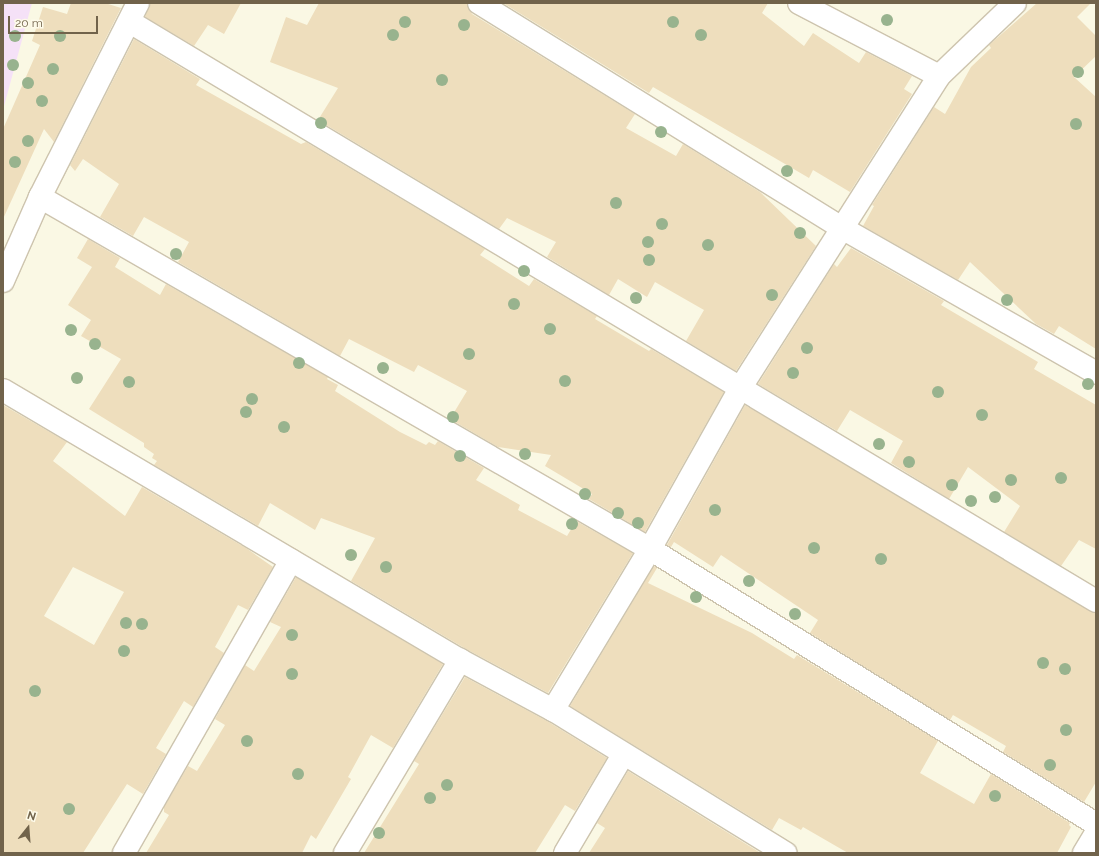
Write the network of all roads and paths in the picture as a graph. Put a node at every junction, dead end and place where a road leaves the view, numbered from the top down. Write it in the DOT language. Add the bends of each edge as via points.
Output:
graph roads {
  1 [pos="479,3"];
  2 [pos="799,3"];
  3 [pos="1015,3"];
  4 [pos="134,13"];
  5 [pos="939,76"];
  6 [pos="40,197"];
  7 [pos="842,228"];
  8 [pos="3,281"];
  9 [pos="1096,373"];
  10 [pos="740,387"];
  11 [pos="3,390"];
  12 [pos="650,548"];
  13 [pos="291,560"];
  14 [pos="1096,601"];
  15 [pos="460,660"];
  16 [pos="553,710"];
  17 [pos="623,755"];
  18 [pos="1096,824"];
  19 [pos="1096,833"];
  20 [pos="124,853"];
  21 [pos="345,853"];
  22 [pos="565,853"];
  23 [pos="784,853"];
  24 [pos="1084,853"];
  1 -- 7 [label="street"];
  2 -- 5 [label="street"];
  3 -- 5 [label="street"];
  4 -- 6 [label="street"];
  4 -- 10 [label="street" via="247,94"];
  5 -- 7 [label="street"];
  6 -- 8 [label="street"];
  6 -- 12 [label="street"];
  7 -- 9 [label="street"];
  7 -- 10 [label="street"];
  10 -- 12 [label="street"];
  10 -- 14 [label="street"];
  11 -- 13 [label="street"];
  12 -- 16 [label="street"];
  12 -- 18 [label="street"];
  13 -- 15 [label="street"];
  13 -- 20 [label="street"];
  15 -- 16 [label="street"];
  15 -- 21 [label="street"];
  16 -- 17 [label="street"];
  17 -- 22 [label="street"];
  17 -- 23 [label="street"];
  19 -- 24 [label="street"];
}
